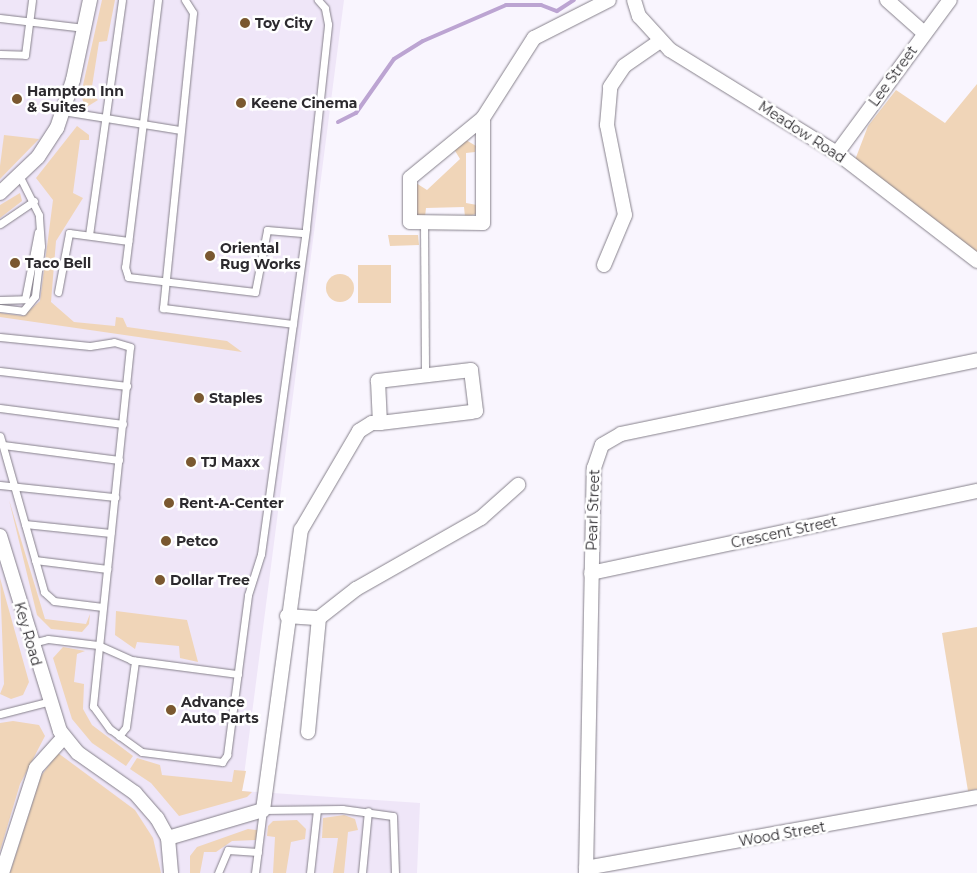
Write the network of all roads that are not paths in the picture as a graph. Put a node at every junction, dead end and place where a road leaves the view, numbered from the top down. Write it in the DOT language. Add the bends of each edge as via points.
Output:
graph roads {
  1 [pos="32,0"];
  2 [pos="90,0"];
  3 [pos="122,0"];
  4 [pos="158,0"];
  5 [pos="185,0"];
  6 [pos="318,0"];
  7 [pos="609,0"];
  8 [pos="634,0"];
  9 [pos="886,0"];
  10 [pos="950,0"];
  11 [pos="0,18"];
  12 [pos="29,21"];
  13 [pos="84,28"];
  14 [pos="924,32"];
  15 [pos="660,41"];
  16 [pos="0,54"];
  17 [pos="63,111"];
  18 [pos="483,118"];
  19 [pos="105,121"];
  20 [pos="142,126"];
  21 [pos="180,130"];
  22 [pos="837,153"];
  23 [pos="20,177"];
  24 [pos="0,194"];
  25 [pos="34,201"];
  26 [pos="0,224"];
  27 [pos="424,224"];
  28 [pos="38,232"];
  29 [pos="305,233"];
  30 [pos="89,235"];
  31 [pos="128,241"];
  32 [pos="977,261"];
  33 [pos="604,265"];
  34 [pos="164,282"];
  35 [pos="58,292"];
  36 [pos="0,300"];
  37 [pos="0,308"];
  38 [pos="293,324"];
  39 [pos="0,336"];
  40 [pos="977,361"];
  41 [pos="0,371"];
  42 [pos="425,374"];
  43 [pos="127,386"];
  44 [pos="0,408"];
  45 [pos="380,423"];
  46 [pos="123,424"];
  47 [pos="0,436"];
  48 [pos="3,445"];
  49 [pos="119,460"];
  50 [pos="0,485"];
  51 [pos="14,485"];
  52 [pos="518,485"];
  53 [pos="977,491"];
  54 [pos="115,497"];
  55 [pos="25,524"];
  56 [pos="111,533"];
  57 [pos="0,536"];
  58 [pos="3,559"];
  59 [pos="35,560"];
  60 [pos="107,569"];
  61 [pos="590,573"];
  62 [pos="103,607"];
  63 [pos="287,616"];
  64 [pos="320,618"];
  65 [pos="31,643"];
  66 [pos="98,645"];
  67 [pos="135,660"];
  68 [pos="238,674"];
  69 [pos="48,702"];
  70 [pos="0,714"];
  71 [pos="308,732"];
  72 [pos="62,734"];
  73 [pos="119,736"];
  74 [pos="977,797"];
  75 [pos="262,810"];
  76 [pos="318,810"];
  77 [pos="368,811"];
  78 [pos="168,838"];
  79 [pos="258,852"];
  80 [pos="586,870"];
  81 [pos="362,871"];
  82 [pos="310,872"];
  83 [pos="2,873"];
  84 [pos="171,873"];
  85 [pos="218,873"];
  86 [pos="255,873"];
  87 [pos="395,873"];
  1 -- 12 [label="lane"];
  2 -- 13 [label="street"];
  3 -- 19 [label="lane"];
  4 -- 20 [label="lane"];
  5 -- 21 [label="lane" via="193,13"];
  6 -- 29 [label="lane" via="325,8 328,24"];
  7 -- 18 [label="street" via="534,38"];
  8 -- 15 [label="street, Meadow Road" via="639,16"];
  9 -- 14 [label="street"];
  10 -- 14 [label="street, Lee Street"];
  11 -- 12 [label="lane"];
  12 -- 13 [label="lane"];
  12 -- 16 [label="lane" via="25,55"];
  13 -- 17 [label="street"];
  14 -- 22 [label="street, Lee Street"];
  15 -- 22 [label="street, Meadow Road"];
  15 -- 33 [label="street" via="624,66 610,87 607,125 625,215"];
  17 -- 19 [label="lane"];
  17 -- 23 [label="street" via="49,142"];
  18 -- 27 [label="street" via="410,178 407,218"];
  18 -- 27 [label="street" via="483,223"];
  19 -- 20 [label="lane"];
  19 -- 30 [label="lane"];
  20 -- 21 [label="lane"];
  20 -- 31 [label="lane"];
  21 -- 34 [label="lane"];
  22 -- 32 [label="street, Meadow Road"];
  23 -- 24 [label="street"];
  23 -- 25 [label="lane"];
  25 -- 26 [label="lane"];
  25 -- 28 [label="lane"];
  27 -- 42 [label="lane"];
  28 -- 36 [label="lane" via="25,299"];
  28 -- 37 [label="lane" via="41,246 33,303 23,311"];
  29 -- 34 [label="lane" via="267,230 255,292"];
  29 -- 38 [label="lane"];
  30 -- 31 [label="lane"];
  30 -- 35 [label="lane" via="66,234"];
  31 -- 34 [label="lane" via="128,277"];
  34 -- 38 [label="lane" via="165,309"];
  38 -- 68 [label="lane" via="261,554 248,595"];
  39 -- 43 [label="lane" via="90,346 110,342 129,344"];
  40 -- 61 [label="street, Pearl Street" via="611,438 595,461"];
  41 -- 43 [label="lane"];
  42 -- 45 [label="street" via="378,381"];
  42 -- 45 [label="street" via="471,370 476,411"];
  43 -- 46 [label="lane"];
  44 -- 46 [label="lane"];
  45 -- 63 [label="street" via="359,431 301,530"];
  46 -- 49 [label="lane"];
  47 -- 48 [label="lane"];
  48 -- 49 [label="lane"];
  48 -- 51 [label="lane"];
  49 -- 54 [label="lane"];
  50 -- 51 [label="lane"];
  51 -- 54 [label="lane"];
  51 -- 55 [label="lane"];
  52 -- 64 [label="street" via="481,518 356,590"];
  53 -- 61 [label="street, Crescent Street"];
  54 -- 56 [label="lane"];
  55 -- 56 [label="lane"];
  55 -- 59 [label="lane"];
  56 -- 60 [label="lane"];
  57 -- 58 [label="street, Key Road"];
  58 -- 65 [label="street, Key Road"];
  59 -- 60 [label="lane"];
  59 -- 62 [label="lane" via="50,599"];
  60 -- 62 [label="lane"];
  61 -- 80 [label="street, Pearl Street"];
  62 -- 66 [label="lane"];
  63 -- 64 [label="street"];
  63 -- 75 [label="street"];
  64 -- 71 [label="street"];
  65 -- 66 [label="lane" via="48,638"];
  65 -- 69 [label="street, Key Road"];
  66 -- 67 [label="lane"];
  66 -- 73 [label="lane" via="93,706"];
  67 -- 68 [label="lane"];
  67 -- 73 [label="lane" via="126,727"];
  68 -- 73 [label="lane" via="227,755 222,762 153,756"];
  69 -- 70 [label="lane"];
  69 -- 72 [label="street, Key Road"];
  72 -- 78 [label="street" via="146,804"];
  72 -- 83 [label="street" via="36,768"];
  74 -- 80 [label="street, Wood Street"];
  75 -- 76 [label="lane"];
  75 -- 78 [label="street"];
  75 -- 79 [label="lane"];
  76 -- 77 [label="lane"];
  76 -- 82 [label="lane"];
  77 -- 81 [label="lane"];
  77 -- 87 [label="lane" via="389,814 395,820"];
  78 -- 84 [label="street"];
  79 -- 85 [label="lane" via="228,850"];
  79 -- 86 [label="lane"];
}
